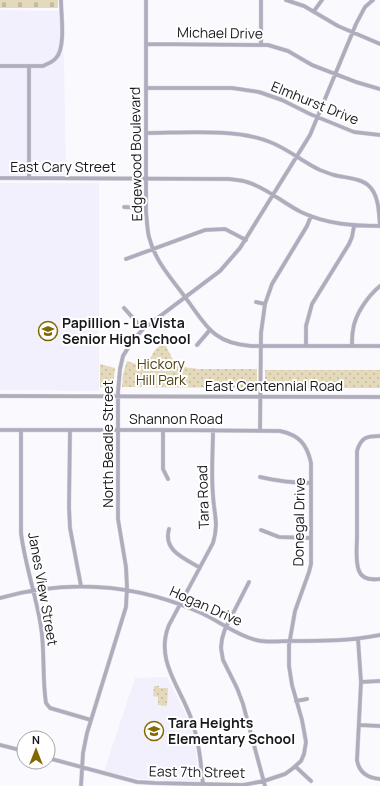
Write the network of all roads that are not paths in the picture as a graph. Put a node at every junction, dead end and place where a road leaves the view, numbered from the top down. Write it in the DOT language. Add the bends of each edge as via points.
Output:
graph roads {
  1 [pos="61,0"];
  2 [pos="146,0"];
  3 [pos="261,0"];
  4 [pos="286,0"];
  5 [pos="322,0"];
  6 [pos="373,0"];
  7 [pos="314,11"];
  8 [pos="352,32"];
  9 [pos="147,44"];
  10 [pos="261,44"];
  11 [pos="380,44"];
  12 [pos="0,66"];
  13 [pos="29,66"];
  14 [pos="335,74"];
  15 [pos="147,88"];
  16 [pos="380,89"];
  17 [pos="318,117"];
  18 [pos="146,133"];
  19 [pos="380,135"];
  20 [pos="297,157"];
  21 [pos="0,178"];
  22 [pos="29,178"];
  23 [pos="146,178"];
  24 [pos="273,196"];
  25 [pos="124,207"];
  26 [pos="146,208"];
  27 [pos="311,216"];
  28 [pos="354,226"];
  29 [pos="380,226"];
  30 [pos="246,240"];
  31 [pos="154,249"];
  32 [pos="126,259"];
  33 [pos="380,286"];
  34 [pos="185,297"];
  35 [pos="256,302"];
  36 [pos="265,304"];
  37 [pos="124,308"];
  38 [pos="143,329"];
  39 [pos="209,331"];
  40 [pos="197,345"];
  41 [pos="261,346"];
  42 [pos="306,346"];
  43 [pos="352,346"];
  44 [pos="380,346"];
  45 [pos="0,396"];
  46 [pos="261,396"];
  47 [pos="118,397"];
  48 [pos="380,397"];
  49 [pos="0,430"];
  50 [pos="21,430"];
  51 [pos="70,430"];
  52 [pos="118,430"];
  53 [pos="163,430"];
  54 [pos="213,430"];
  55 [pos="260,431"];
  56 [pos="280,431"];
  57 [pos="380,436"];
  58 [pos="260,477"];
  59 [pos="168,479"];
  60 [pos="311,483"];
  61 [pos="169,528"];
  62 [pos="261,530"];
  63 [pos="311,538"];
  64 [pos="199,567"];
  65 [pos="380,579"];
  66 [pos="249,582"];
  67 [pos="82,586"];
  68 [pos="33,590"];
  69 [pos="128,590"];
  70 [pos="0,598"];
  71 [pos="180,604"];
  72 [pos="227,626"];
  73 [pos="380,635"];
  74 [pos="358,639"];
  75 [pos="289,641"];
  76 [pos="380,681"];
  77 [pos="361,682"];
  78 [pos="307,699"];
  79 [pos="296,701"];
  80 [pos="91,720"];
  81 [pos="359,725"];
  82 [pos="380,726"];
  83 [pos="0,745"];
  84 [pos="16,750"];
  85 [pos="56,760"];
  86 [pos="82,767"];
  87 [pos="296,767"];
  88 [pos="380,779"];
  89 [pos="264,781"];
  90 [pos="310,781"];
  91 [pos="202,785"];
  92 [pos="81,786"];
  93 [pos="265,786"];
  1 -- 13 [label="street" via="62,46 59,54 48,64"];
  2 -- 9 [label="street, Edgewood Boulevard"];
  3 -- 10 [label="street"];
  4 -- 7 [label="street"];
  5 -- 7 [label="street"];
  6 -- 8 [label="street, North Beadle Street" via="360,15"];
  7 -- 8 [label="street"];
  8 -- 11 [label="street"];
  8 -- 14 [label="street, North Beadle Street"];
  9 -- 10 [label="street, Michael Drive"];
  9 -- 15 [label="street, Edgewood Boulevard"];
  10 -- 14 [label="street, Michael Drive" via="288,51"];
  12 -- 13 [label="street"];
  13 -- 22 [label="street"];
  14 -- 16 [label="street, Michael Drive"];
  14 -- 17 [label="street, North Beadle Street"];
  15 -- 17 [label="street, Elmhurst Drive" via="246,89 282,100"];
  15 -- 18 [label="street, Edgewood Boulevard"];
  17 -- 19 [label="street, Elmhurst Drive" via="354,132"];
  17 -- 20 [label="street, North Beadle Street"];
  18 -- 20 [label="street" via="240,134 270,142"];
  18 -- 23 [label="street, Edgewood Boulevard"];
  20 -- 24 [label="street, North Beadle Street"];
  20 -- 29 [label="street" via="320,170 369,186 376,200"];
  21 -- 22 [label="street, East Cary Street"];
  22 -- 23 [label="street, East Cary Street"];
  23 -- 24 [label="street, East Cary Street" via="229,179 247,182"];
  23 -- 26 [label="street, Edgewood Boulevard"];
  24 -- 27 [label="street, East Cary Street"];
  24 -- 30 [label="street, North Beadle Street"];
  25 -- 26 [label="street"];
  26 -- 31 [label="street, Edgewood Boulevard" via="149,236"];
  27 -- 28 [label="street, East Cary Street"];
  27 -- 36 [label="street" via="272,284"];
  28 -- 29 [label="street, East Cary Street"];
  28 -- 42 [label="street" via="350,244 312,304 306,326"];
  30 -- 31 [label="street" via="225,229 214,228"];
  30 -- 34 [label="street, North Beadle Street" via="220,271"];
  31 -- 32 [label="street"];
  31 -- 34 [label="street, Edgewood Boulevard" via="162,268"];
  33 -- 43 [label="street" via="366,302 355,321"];
  34 -- 38 [label="street, North Beadle Street"];
  34 -- 39 [label="street, Edgewood Boulevard"];
  35 -- 36 [label="street"];
  36 -- 41 [label="street"];
  37 -- 38 [label="street"];
  38 -- 47 [label="street, North Beadle Street" via="130,343 124,356 120,368"];
  39 -- 40 [label="street"];
  39 -- 41 [label="street, Edgewood Boulevard" via="236,344"];
  41 -- 42 [label="street, Edgewood Boulevard"];
  41 -- 46 [label="street"];
  42 -- 43 [label="street, Edgewood Boulevard"];
  43 -- 44 [label="street, Edgewood Boulevard"];
  45 -- 47 [label="street, East Centennial Road"];
  46 -- 47 [label="street, East Centennial Road"];
  46 -- 48 [label="street, East Centennial Road"];
  46 -- 55 [label="street"];
  47 -- 52 [label="street, North Beadle Street"];
  49 -- 50 [label="street, Shannon Road"];
  50 -- 51 [label="street, Shannon Road"];
  50 -- 68 [label="street, Janes View Street" via="21,533"];
  51 -- 52 [label="street, Shannon Road"];
  51 -- 67 [label="street" via="70,528"];
  52 -- 53 [label="street, Shannon Road"];
  52 -- 69 [label="street, North Beadle Street" via="118,519"];
  53 -- 54 [label="street, Shannon Road"];
  53 -- 59 [label="street" via="164,469"];
  54 -- 55 [label="street, Shannon Road"];
  54 -- 64 [label="street, Tara Road" via="216,533"];
  55 -- 56 [label="street, Shannon Road"];
  56 -- 60 [label="street, Donegal Drive" via="295,436 306,447 311,463"];
  57 -- 65 [label="street" via="364,438 357,451 357,564 363,576 372,580"];
  58 -- 60 [label="street"];
  60 -- 63 [label="street, Donegal Drive"];
  61 -- 64 [label="street" via="167,539 173,550"];
  62 -- 63 [label="street" via="279,537"];
  63 -- 75 [label="street, Donegal Drive" via="311,564 295,611"];
  64 -- 71 [label="street, Tara Road"];
  66 -- 72 [label="street"];
  67 -- 68 [label="street, Hogan Drive"];
  67 -- 69 [label="street, Hogan Drive"];
  68 -- 70 [label="street, Hogan Drive"];
  68 -- 80 [label="street, Janes View Street" via="44,645 46,703 50,708"];
  69 -- 71 [label="street, Hogan Drive"];
  69 -- 80 [label="street, North Beadle Street" via="123,619"];
  71 -- 72 [label="street, Hogan Drive"];
  71 -- 91 [label="street, Tara Road" via="167,632 166,658 168,669 192,720 199,749"];
  72 -- 75 [label="street, Hogan Drive" via="255,640"];
  72 -- 89 [label="street" via="221,642 222,657 243,704"];
  73 -- 74 [label="street, Hogan Drive"];
  74 -- 75 [label="street, Hogan Drive"];
  74 -- 77 [label="street"];
  75 -- 79 [label="street, Donegal Drive" via="289,666"];
  76 -- 77 [label="street"];
  77 -- 81 [label="street"];
  78 -- 79 [label="street"];
  79 -- 87 [label="street, Donegal Drive" via="306,742 304,754"];
  80 -- 86 [label="street, North Beadle Street"];
  81 -- 82 [label="street"];
  81 -- 88 [label="street" via="358,767 366,776"];
  83 -- 84 [label="street"];
  85 -- 86 [label="street, East 7th Street"];
  86 -- 91 [label="street, East 7th Street" via="137,782"];
  86 -- 92 [label="street, North Beadle Street"];
  87 -- 89 [label="street, East 7th Street" via="285,774"];
  87 -- 90 [label="street"];
  89 -- 91 [label="street, East 7th Street" via="243,785"];
  89 -- 93 [label="street"];
}
